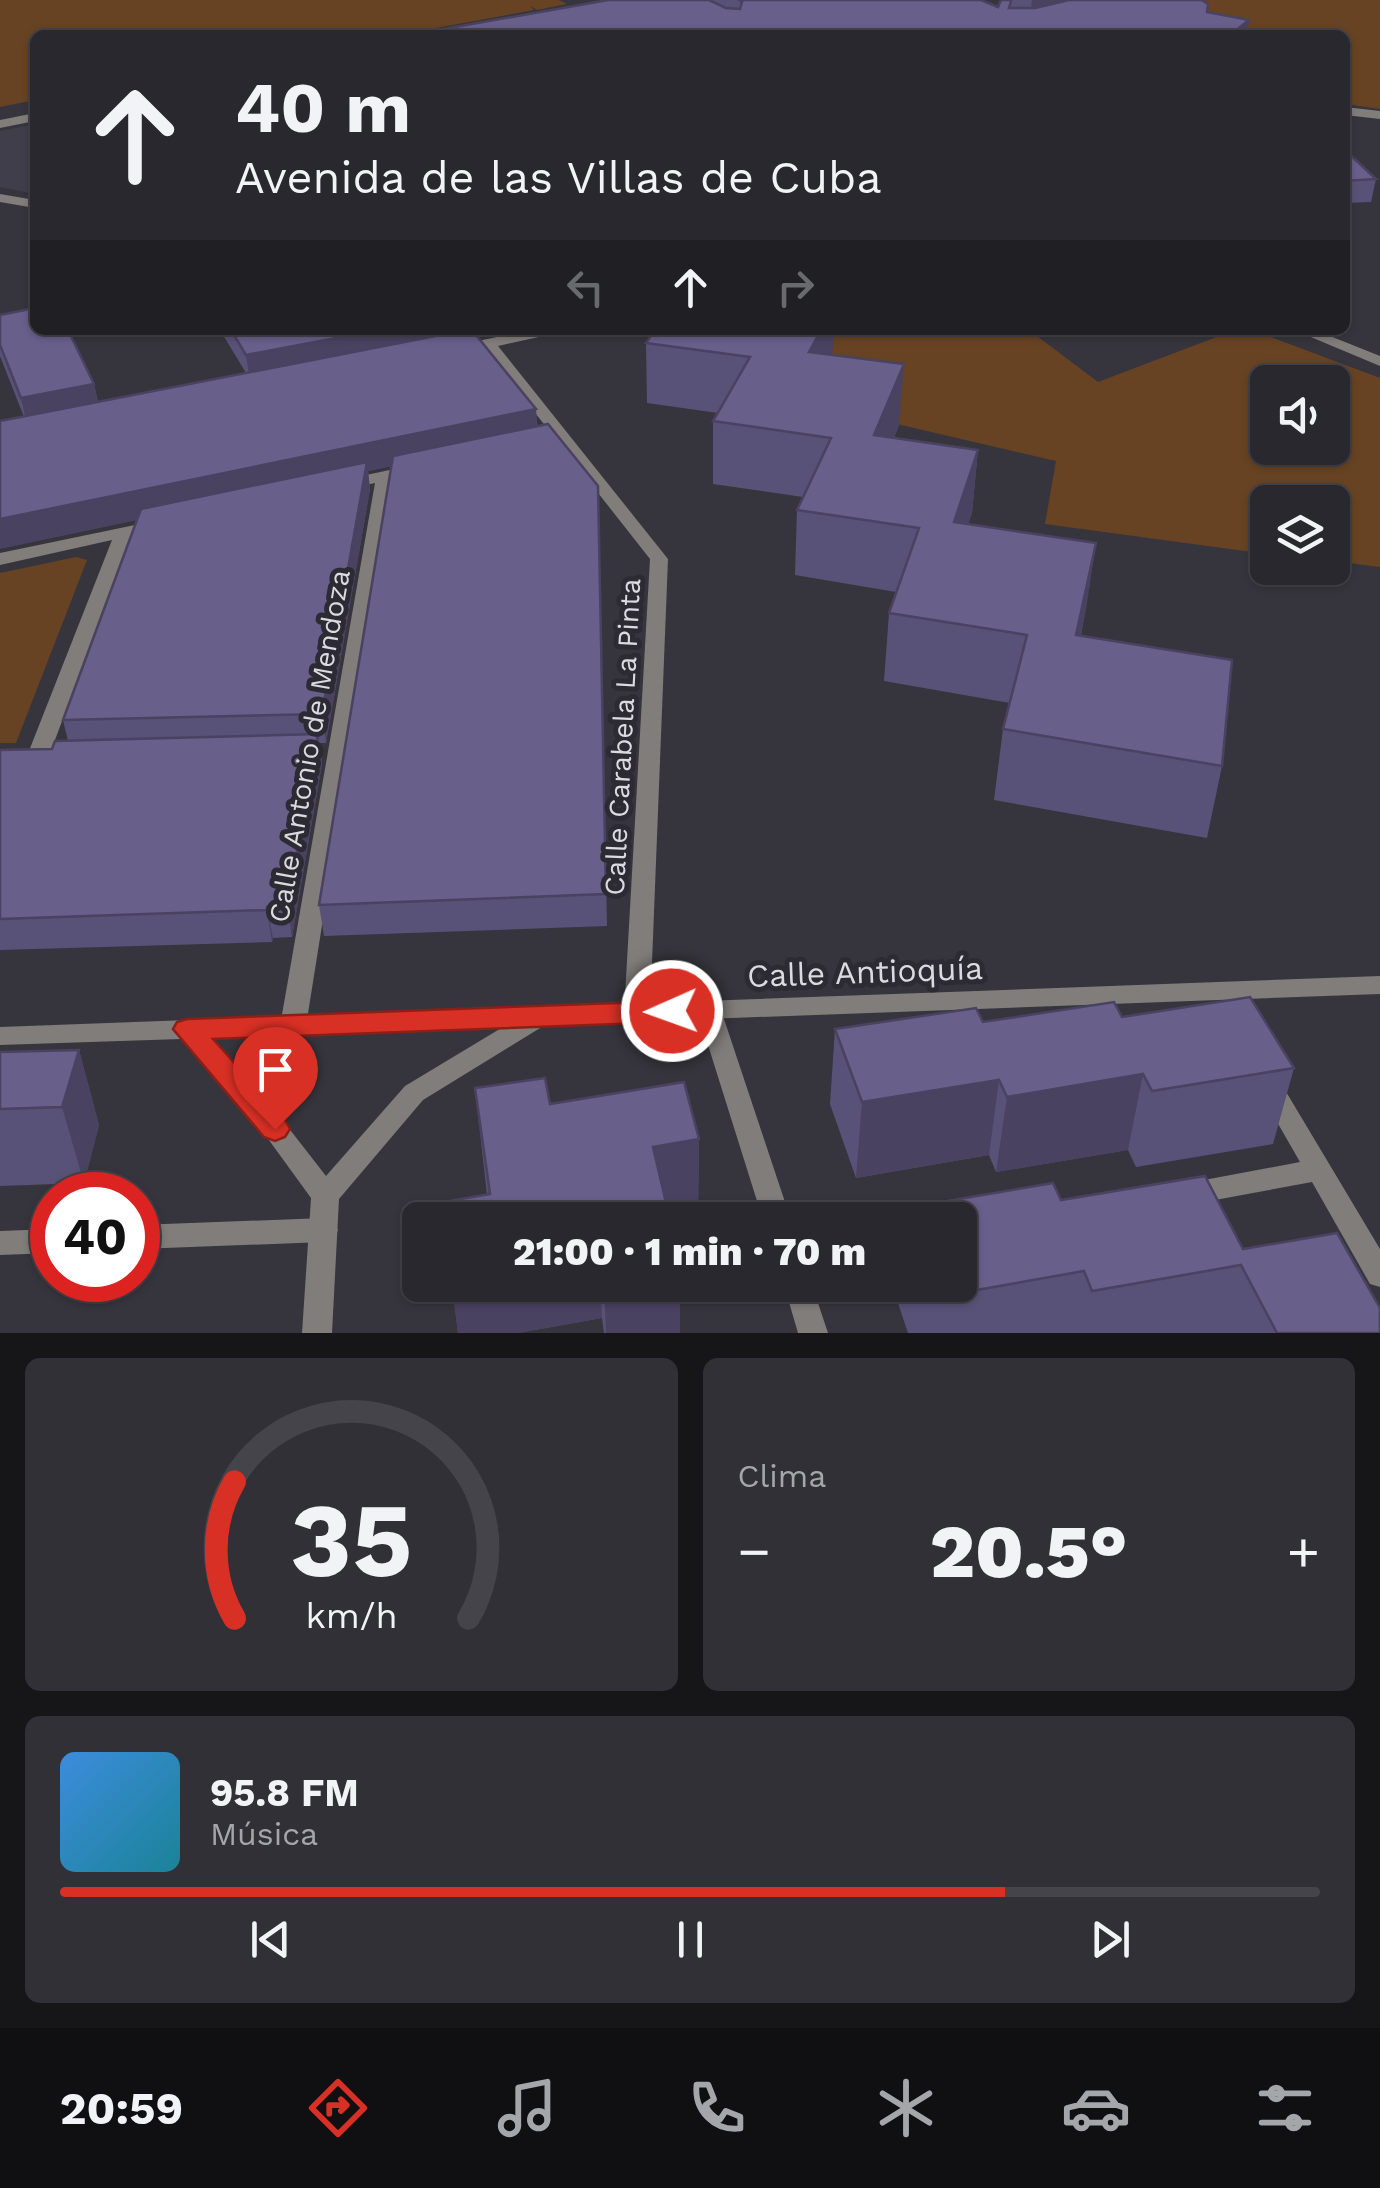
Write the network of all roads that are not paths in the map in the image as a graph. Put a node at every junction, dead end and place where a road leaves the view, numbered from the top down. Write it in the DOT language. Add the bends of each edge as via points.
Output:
graph roads {
  1 [pos="1350,112"];
  2 [pos="1380,115"];
  3 [pos="30,119"];
  4 [pos="0,124"];
  5 [pos="0,198"];
  6 [pos="30,203"];
  7 [pos="527,335"];
  8 [pos="1315,335"];
  9 [pos="1380,361"];
  10 [pos="439,465"];
  11 [pos="384,476"];
  12 [pos="329,488"];
  13 [pos="180,520"];
  14 [pos="124,533"];
  15 [pos="0,560"];
  16 [pos="37,761"];
  17 [pos="1380,986"];
  18 [pos="1215,992"];
  19 [pos="708,1010"];
  20 [pos="637,1012"];
  21 [pos="540,1016"];
  22 [pos="1234,1024"];
  23 [pos="293,1026"];
  24 [pos="187,1029"];
  25 [pos="0,1036"];
  26 [pos="1253,1057"];
  27 [pos="1320,1170"];
  28 [pos="325,1196"];
  29 [pos="1168,1198"];
  30 [pos="771,1202"];
  31 [pos="324,1230"];
  32 [pos="160,1236"];
  33 [pos="30,1242"];
  34 [pos="0,1243"];
  35 [pos="1380,1275"];
  36 [pos="803,1302"];
  37 [pos="317,1333"];
  38 [pos="813,1333"];
  1 -- 2 [label="street"];
  3 -- 4 [label="street"];
  5 -- 6 [label="street"];
  7 -- 20 [label="street, Calle Carabela La Pinta" via="478,345 659,560"];
  8 -- 9 [label="street"];
  10 -- 11 [label="street"];
  11 -- 12 [label="street"];
  11 -- 23 [label="street, Calle Antonio de Mendoza" via="329,753"];
  13 -- 14 [label="street"];
  14 -- 15 [label="street"];
  14 -- 16 [label="street"];
  17 -- 18 [label="street, Calle Antioquía"];
  18 -- 19 [label="street, Calle Antioquía"];
  18 -- 22 [label="street"];
  19 -- 20 [label="street, Calle Antioquía"];
  19 -- 30 [label="street"];
  20 -- 21 [label="street, Calle Antioquía"];
  21 -- 23 [label="street, Calle Antioquía"];
  21 -- 28 [label="street" via="414,1093"];
  23 -- 24 [label="street, Calle Antioquía"];
  24 -- 25 [label="street, Calle Antioquía"];
  24 -- 28 [label="street"];
  26 -- 27 [label="street"];
  27 -- 29 [label="street"];
  27 -- 35 [label="street"];
  28 -- 31 [label="street"];
  31 -- 32 [label="street"];
  31 -- 37 [label="street"];
  33 -- 34 [label="street"];
  36 -- 38 [label="street"];
}
